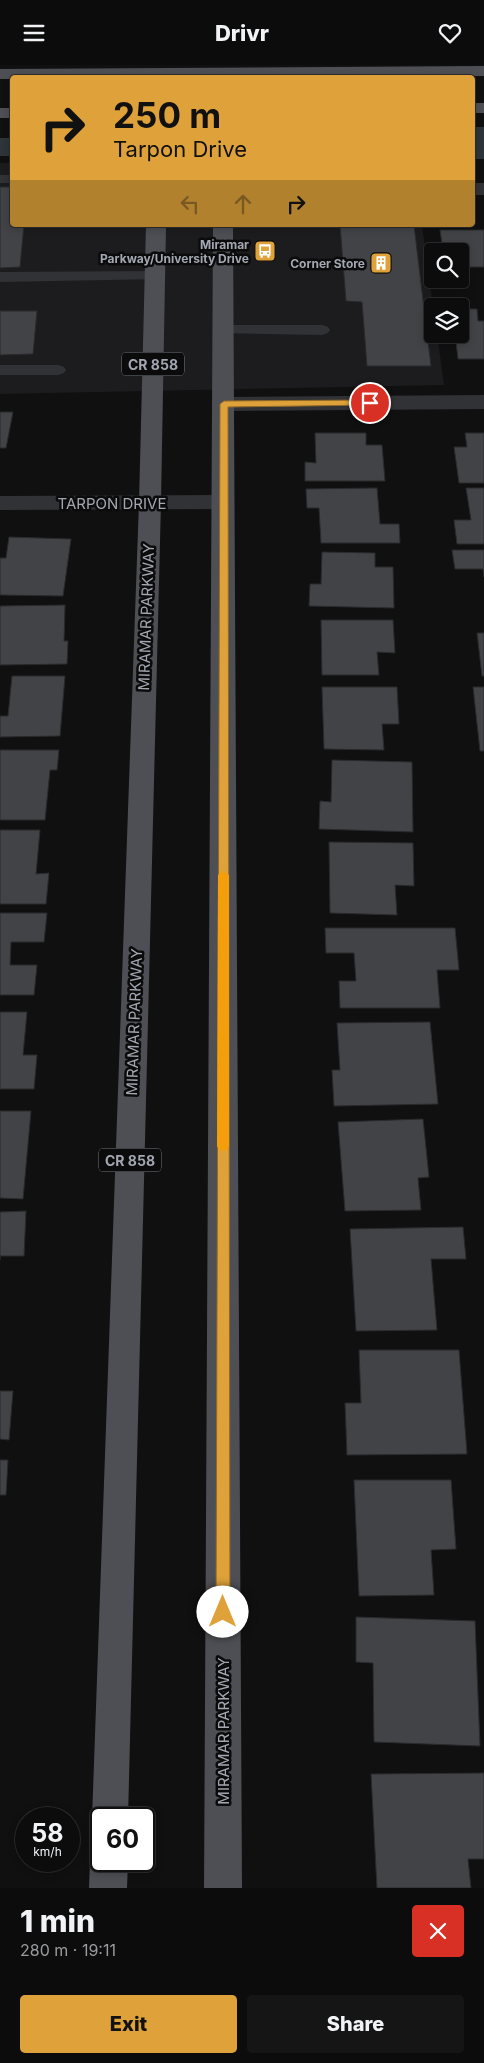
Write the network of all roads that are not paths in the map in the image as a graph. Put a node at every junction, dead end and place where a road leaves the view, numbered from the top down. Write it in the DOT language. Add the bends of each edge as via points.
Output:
graph roads {
  1 [pos="484,71"];
  2 [pos="160,72"];
  3 [pos="222,72"];
  4 [pos="0,74"];
  5 [pos="156,227"];
  6 [pos="223,227"];
  7 [pos="155,276"];
  8 [pos="0,277"];
  9 [pos="224,330"];
  10 [pos="322,330"];
  11 [pos="58,369"];
  12 [pos="0,370"];
  13 [pos="484,402"];
  14 [pos="224,404"];
  15 [pos="150,502"];
  16 [pos="223,502"];
  17 [pos="0,503"];
  18 [pos="110,1807"];
  19 [pos="109,1872"];
  20 [pos="108,1888"];
  21 [pos="223,1888"];
  1 -- 3 [label="main road"];
  2 -- 3 [label="main road"];
  2 -- 4 [label="main road"];
  5 -- 7 [label="main road, MIRAMAR PARKWAY / CR 858"];
  6 -- 9 [label="main road, MIRAMAR PARKWAY"];
  7 -- 8 [label="lane"];
  7 -- 15 [label="main road, MIRAMAR PARKWAY / CR 858"];
  9 -- 10 [label="lane"];
  9 -- 14 [label="main road, MIRAMAR PARKWAY"];
  11 -- 12 [label="lane"];
  13 -- 14 [label="street"];
  14 -- 16 [label="main road, MIRAMAR PARKWAY"];
  15 -- 16 [label="street, TARPON DRIVE"];
  15 -- 17 [label="street, TARPON DRIVE"];
  15 -- 18 [label="main road, MIRAMAR PARKWAY / CR 858"];
  16 -- 21 [label="main road, MIRAMAR PARKWAY"];
  19 -- 20 [label="main road"];
}
